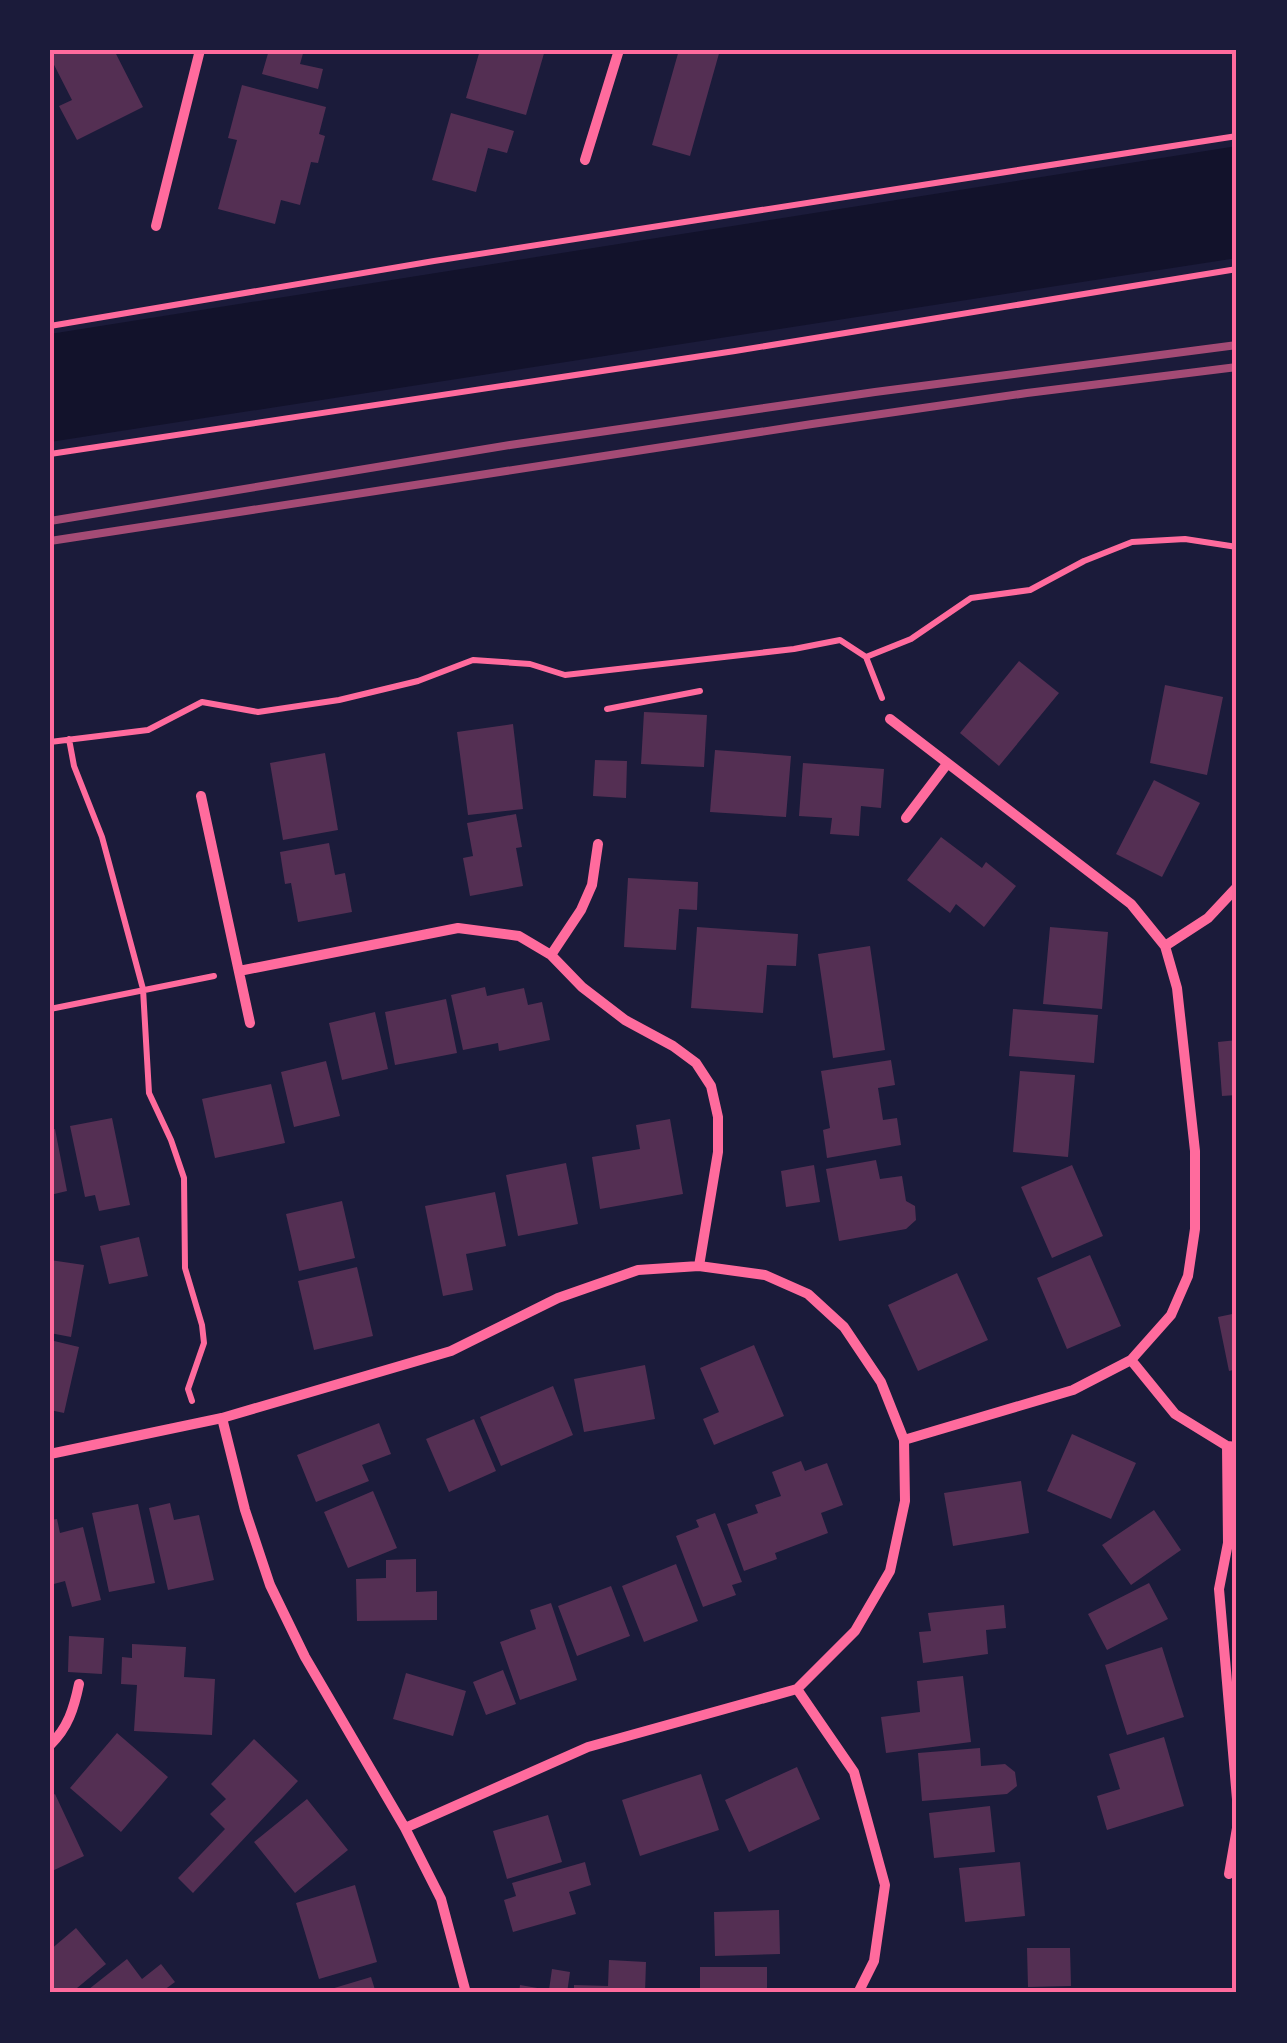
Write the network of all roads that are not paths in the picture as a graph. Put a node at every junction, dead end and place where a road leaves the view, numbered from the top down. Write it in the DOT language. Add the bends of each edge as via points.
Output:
graph roads {
  1 [pos="200,50"];
  2 [pos="618,50"];
  3 [pos="585,160"];
  4 [pos="156,226"];
  5 [pos="890,719"];
  6 [pos="947,764"];
  7 [pos="201,796"];
  8 [pos="906,818"];
  9 [pos="598,844"];
  10 [pos="1237,887"];
  11 [pos="1165,946"];
  12 [pos="551,956"];
  13 [pos="240,971"];
  14 [pos="250,1023"];
  15 [pos="699,1266"];
  16 [pos="1130,1360"];
  17 [pos="222,1418"];
  18 [pos="904,1440"];
  19 [pos="1232,1446"];
  20 [pos="50,1454"];
  21 [pos="80,1684"];
  22 [pos="797,1689"];
  23 [pos="50,1745"];
  24 [pos="1237,1798"];
  25 [pos="405,1828"];
  26 [pos="1237,1828"];
  27 [pos="1228,1874"];
  28 [pos="466,1993"];
  29 [pos="858,1993"];
  1 -- 4 [label="street"];
  2 -- 3 [label="street"];
  5 -- 6 [label="street"];
  6 -- 8 [label="street"];
  6 -- 11 [label="street" via="1130,904"];
  7 -- 13 [label="street"];
  9 -- 12 [label="street" via="592,885"];
  10 -- 11 [label="street" via="1208,918"];
  11 -- 16 [label="street" via="1177,988 1195,1151 1195,1228 1188,1276 1171,1315"];
  12 -- 13 [label="street" via="519,936 458,928"];
  12 -- 15 [label="street" via="624,1020 696,1063 710,1086 718,1152"];
  13 -- 14 [label="street"];
  15 -- 17 [label="street" via="638,1270 558,1298 450,1352"];
  15 -- 18 [label="street" via="765,1275 808,1294 844,1327 872,1368"];
  16 -- 18 [label="street" via="1073,1390"];
  16 -- 19 [label="street" via="1174,1414"];
  17 -- 20 [label="street"];
  17 -- 25 [label="street" via="270,1585"];
  18 -- 22 [label="street" via="905,1501 890,1571 855,1631"];
  19 -- 24 [label="street" via="1220,1588"];
  21 -- 23 [label="street" via="63,1733"];
  22 -- 25 [label="street" via="588,1747"];
  22 -- 29 [label="street" via="854,1772 884,1886 874,1961"];
  25 -- 28 [label="street" via="440,1898"];
  26 -- 27 [label="street"];
}
